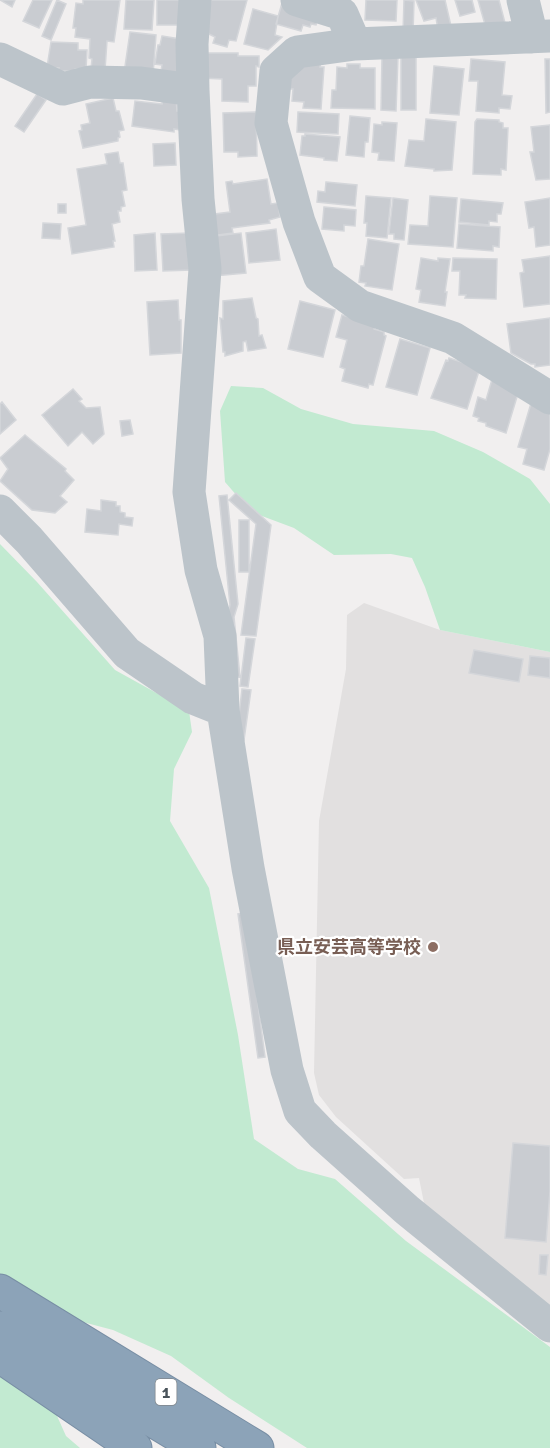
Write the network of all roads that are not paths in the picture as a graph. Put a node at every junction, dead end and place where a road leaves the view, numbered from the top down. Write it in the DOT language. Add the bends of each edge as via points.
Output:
graph roads {
  1 [pos="195,0"];
  2 [pos="297,0"];
  3 [pos="523,0"];
  4 [pos="541,36"];
  5 [pos="355,44"];
  6 [pos="0,59"];
  7 [pos="193,90"];
  8 [pos="550,398"];
  9 [pos="0,511"];
  10 [pos="224,710"];
  11 [pos="0,1291"];
  12 [pos="550,1326"];
  13 [pos="0,1328"];
  14 [pos="0,1356"];
  15 [pos="63,1383"];
  16 [pos="135,1448"];
  17 [pos="199,1448"];
  18 [pos="256,1448"];
  1 -- 7 [label="street"];
  2 -- 5 [label="street" via="342,14"];
  3 -- 4 [label="street"];
  4 -- 5 [label="street"];
  5 -- 8 [label="street" via="297,52 276,71 271,123 299,222 320,277 360,306 453,338"];
  6 -- 7 [label="street" via="63,89 90,82"];
  7 -- 10 [label="street" via="205,269 189,492 201,570 220,636"];
  9 -- 10 [label="street" via="127,653 192,698"];
  10 -- 12 [label="street" via="248,868 287,1070 300,1111 407,1210"];
  11 -- 18 [label="highway, 1"];
  13 -- 15 [label="highway, 1"];
  14 -- 15 [label="highway"];
  15 -- 16 [label="highway"];
  15 -- 17 [label="highway, 1"];
}
